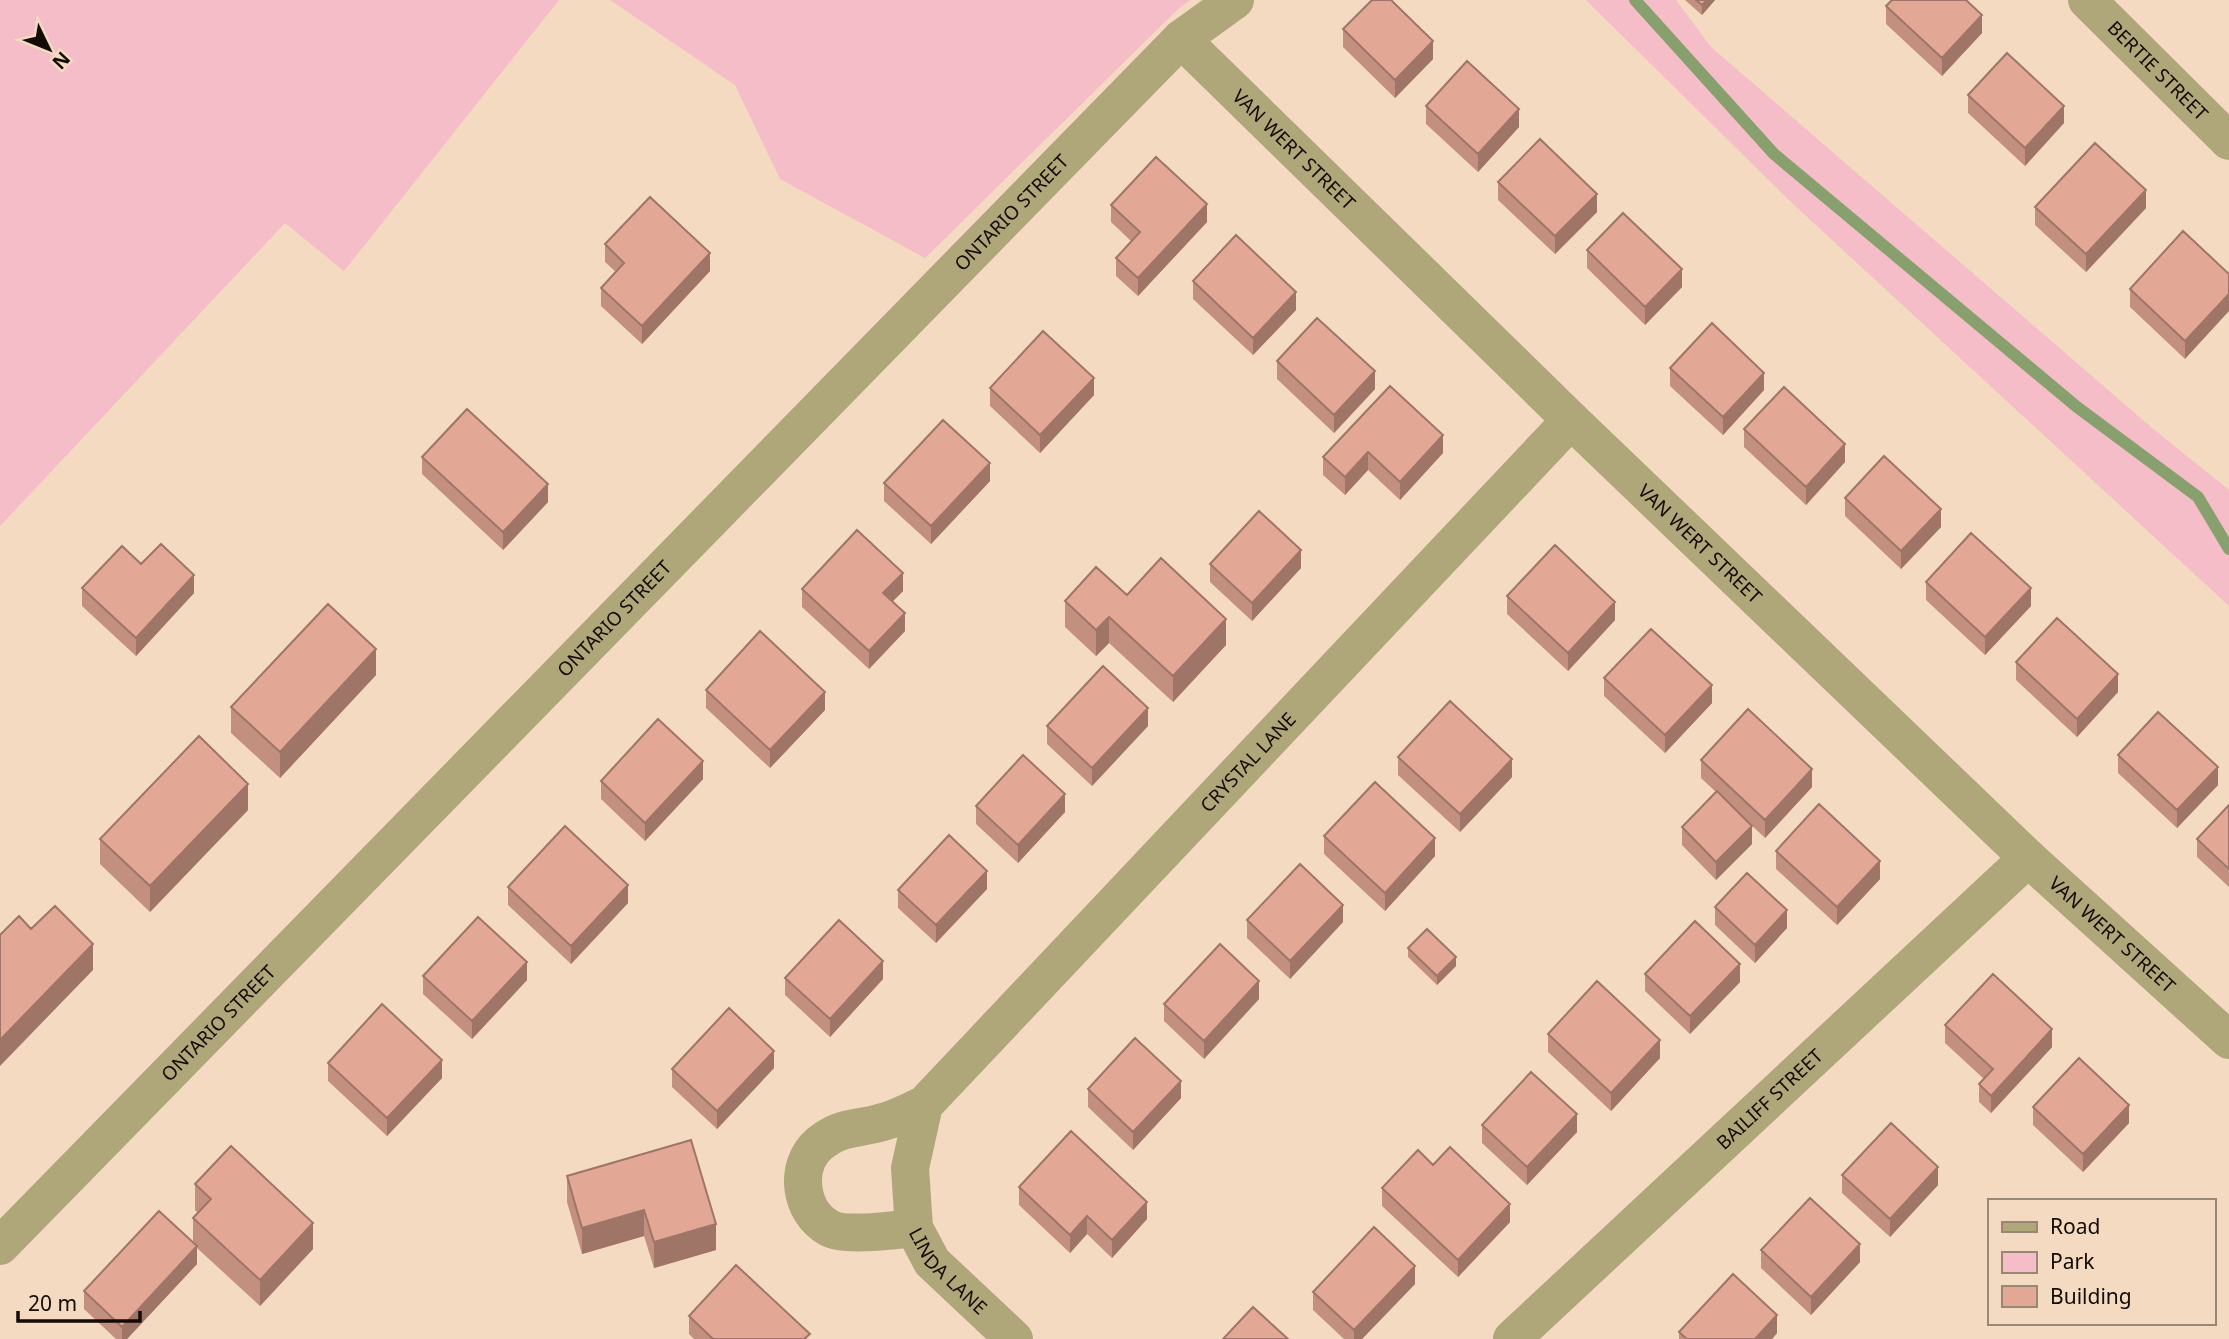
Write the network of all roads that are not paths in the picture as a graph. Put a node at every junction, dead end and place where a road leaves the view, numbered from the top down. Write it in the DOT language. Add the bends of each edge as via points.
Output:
graph roads {
  1 [pos="1235,0"];
  2 [pos="2087,0"];
  3 [pos="1181,39"];
  4 [pos="2229,141"];
  5 [pos="1571,419"];
  6 [pos="2028,858"];
  7 [pos="2229,1040"];
  8 [pos="924,1105"];
  9 [pos="914,1228"];
  10 [pos="0,1246"];
  11 [pos="1014,1339"];
  12 [pos="1512,1339"];
  1 -- 3 [label="street, ONTARIO STREET"];
  2 -- 4 [label="street, BERTIE STREET"];
  3 -- 5 [label="street, VAN WERT STREET"];
  3 -- 10 [label="street, ONTARIO STREET"];
  5 -- 6 [label="street, VAN WERT STREET"];
  5 -- 8 [label="street, CRYSTAL LANE"];
  6 -- 7 [label="street, VAN WERT STREET"];
  6 -- 12 [label="street, BAILIFF STREET"];
  8 -- 9 [label="street, LINDA LANE" via="909,1168"];
  8 -- 9 [label="street" via="881,1123 842,1129 818,1146 805,1164 801,1185 813,1211 829,1228 863,1232"];
  9 -- 11 [label="street, LINDA LANE" via="933,1262"];
}
